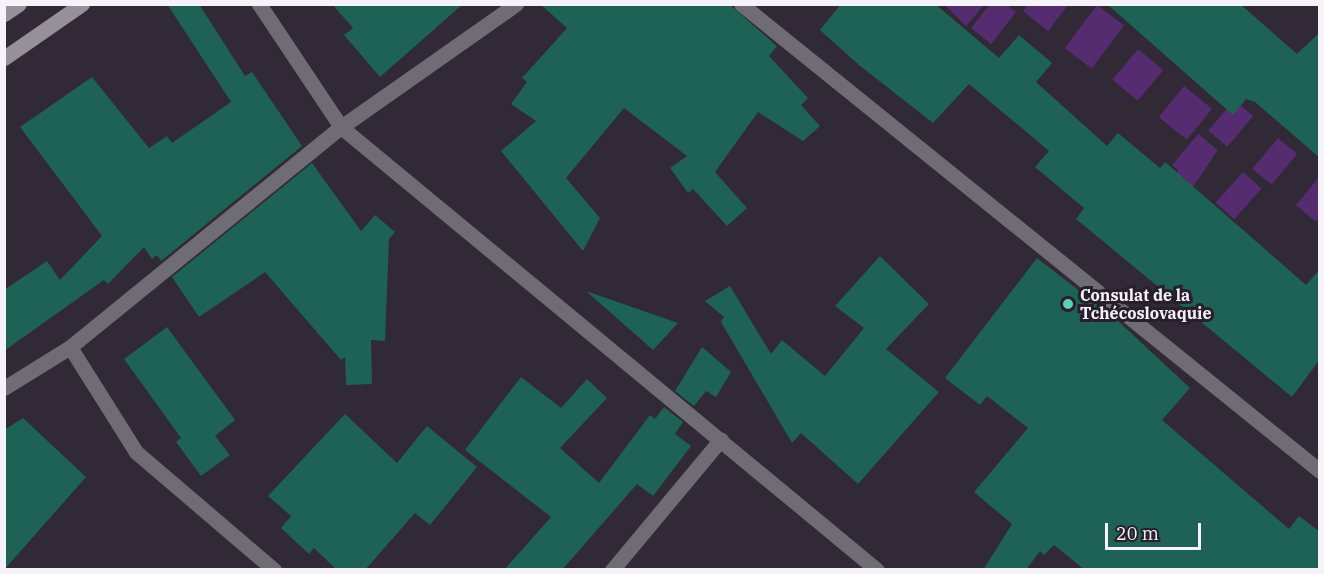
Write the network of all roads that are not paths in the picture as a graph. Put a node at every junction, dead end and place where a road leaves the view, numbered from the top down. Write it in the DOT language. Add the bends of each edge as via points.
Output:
graph roads {
  1 [pos="19,4"];
  2 [pos="82,4"];
  3 [pos="259,4"];
  4 [pos="516,4"];
  5 [pos="741,4"];
  6 [pos="4,14"];
  7 [pos="4,58"];
  8 [pos="341,127"];
  9 [pos="70,347"];
  10 [pos="4,388"];
  11 [pos="721,439"];
  12 [pos="1320,471"];
  13 [pos="274,570"];
  14 [pos="612,570"];
  15 [pos="877,570"];
  1 -- 6 [label="main road"];
  2 -- 7 [label="main road"];
  3 -- 8 [label="street"];
  4 -- 8 [label="street"];
  5 -- 12 [label="street"];
  8 -- 9 [label="street"];
  8 -- 11 [label="street"];
  9 -- 10 [label="street"];
  9 -- 13 [label="street" via="136,452"];
  11 -- 14 [label="street"];
  11 -- 15 [label="street"];
}
